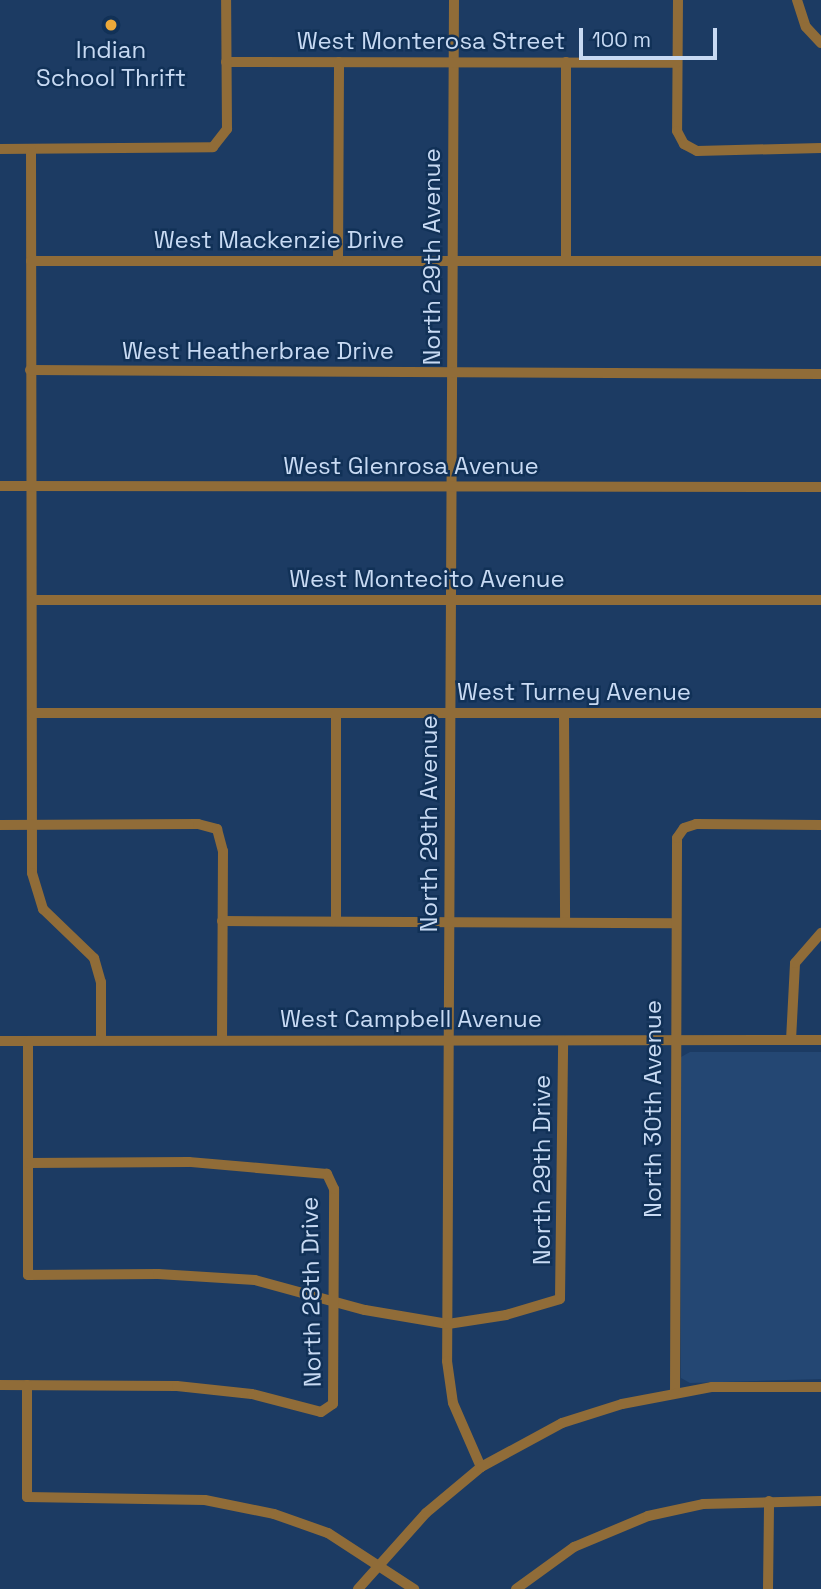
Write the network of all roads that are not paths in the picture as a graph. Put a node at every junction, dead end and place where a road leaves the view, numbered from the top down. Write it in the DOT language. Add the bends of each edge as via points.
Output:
graph roads {
  1 [pos="226,0"];
  2 [pos="454,0"];
  3 [pos="678,0"];
  4 [pos="797,0"];
  5 [pos="821,43"];
  6 [pos="226,62"];
  7 [pos="340,62"];
  8 [pos="566,62"];
  9 [pos="453,63"];
  10 [pos="677,63"];
  11 [pos="821,148"];
  12 [pos="0,149"];
  13 [pos="31,149"];
  14 [pos="31,261"];
  15 [pos="338,261"];
  16 [pos="453,261"];
  17 [pos="566,261"];
  18 [pos="821,261"];
  19 [pos="30,370"];
  20 [pos="453,372"];
  21 [pos="821,374"];
  22 [pos="0,486"];
  23 [pos="31,487"];
  24 [pos="821,487"];
  25 [pos="452,488"];
  26 [pos="34,600"];
  27 [pos="452,600"];
  28 [pos="821,600"];
  29 [pos="33,713"];
  30 [pos="337,713"];
  31 [pos="450,713"];
  32 [pos="564,713"];
  33 [pos="821,713"];
  34 [pos="0,825"];
  35 [pos="32,825"];
  36 [pos="821,825"];
  37 [pos="222,921"];
  38 [pos="336,921"];
  39 [pos="449,922"];
  40 [pos="565,922"];
  41 [pos="675,923"];
  42 [pos="821,933"];
  43 [pos="101,1040"];
  44 [pos="222,1040"];
  45 [pos="449,1040"];
  46 [pos="675,1040"];
  47 [pos="791,1040"];
  48 [pos="821,1040"];
  49 [pos="0,1041"];
  50 [pos="28,1041"];
  51 [pos="563,1041"];
  52 [pos="27,1163"];
  53 [pos="332,1299"];
  54 [pos="448,1324"];
  55 [pos="0,1385"];
  56 [pos="27,1385"];
  57 [pos="821,1387"];
  58 [pos="676,1393"];
  59 [pos="481,1467"];
  60 [pos="769,1501"];
  61 [pos="821,1501"];
  62 [pos="379,1562"];
  63 [pos="358,1589"];
  64 [pos="414,1589"];
  65 [pos="516,1589"];
  66 [pos="768,1589"];
  1 -- 6 [label="street"];
  2 -- 9 [label="street, North 29th Avenue"];
  3 -- 10 [label="street"];
  4 -- 5 [label="street" via="806,27"];
  6 -- 7 [label="street, West Monterosa Street"];
  6 -- 13 [label="street" via="227,129 221,141 206,149"];
  7 -- 9 [label="street, West Monterosa Street"];
  7 -- 15 [label="street"];
  8 -- 9 [label="street, West Monterosa Street"];
  8 -- 10 [label="street, West Monterosa Street"];
  8 -- 17 [label="street"];
  9 -- 16 [label="street, North 29th Avenue"];
  10 -- 11 [label="street" via="677,131 684,144 697,150"];
  12 -- 13 [label="street"];
  13 -- 14 [label="street"];
  14 -- 15 [label="street, West Mackenzie Drive"];
  14 -- 19 [label="street"];
  15 -- 16 [label="street, West Mackenzie Drive"];
  16 -- 17 [label="street, West Mackenzie Drive"];
  16 -- 20 [label="street, North 29th Avenue"];
  17 -- 18 [label="street, West Mackenzie Drive"];
  19 -- 20 [label="street, West Heatherbrae Drive"];
  19 -- 23 [label="street"];
  20 -- 21 [label="street, West Heatherbrae Drive"];
  20 -- 25 [label="street, North 29th Avenue"];
  22 -- 23 [label="street, West Glenrosa Avenue"];
  23 -- 25 [label="street, West Glenrosa Avenue"];
  23 -- 26 [label="street"];
  24 -- 25 [label="street, West Glenrosa Avenue"];
  25 -- 27 [label="street, North 29th Avenue"];
  26 -- 27 [label="street, West Montecito Avenue"];
  26 -- 29 [label="street"];
  27 -- 28 [label="street, West Montecito Avenue"];
  27 -- 31 [label="street, North 29th Avenue"];
  29 -- 30 [label="street, West Turney Avenue"];
  29 -- 35 [label="street"];
  30 -- 31 [label="street, West Turney Avenue"];
  30 -- 38 [label="street"];
  31 -- 32 [label="street, West Turney Avenue"];
  31 -- 39 [label="street, North 29th Avenue"];
  32 -- 33 [label="street, West Turney Avenue"];
  32 -- 40 [label="street"];
  34 -- 35 [label="street"];
  35 -- 37 [label="street" via="198,824 218,829"];
  35 -- 43 [label="street" via="37,897 51,919 88,949 99,970"];
  36 -- 41 [label="street, North 30th Avenue" via="684,828 675,845"];
  37 -- 38 [label="street"];
  37 -- 44 [label="street"];
  38 -- 39 [label="street"];
  39 -- 40 [label="street"];
  39 -- 45 [label="street, North 29th Avenue"];
  40 -- 41 [label="street"];
  41 -- 46 [label="street, North 30th Avenue"];
  42 -- 47 [label="street" via="795,963"];
  43 -- 44 [label="street, West Campbell Avenue"];
  43 -- 50 [label="street, West Campbell Avenue"];
  44 -- 45 [label="street, West Campbell Avenue"];
  45 -- 51 [label="street, West Campbell Avenue"];
  45 -- 54 [label="street, North 29th Avenue"];
  46 -- 47 [label="street, West Campbell Avenue"];
  46 -- 51 [label="street, West Campbell Avenue"];
  46 -- 58 [label="street, North 30th Avenue"];
  47 -- 48 [label="street, West Campbell Avenue"];
  49 -- 50 [label="street, West Campbell Avenue"];
  50 -- 52 [label="street"];
  51 -- 54 [label="street, North 29th Drive" via="560,1298 506,1315"];
  52 -- 53 [label="street" via="28,1275 158,1274 255,1280"];
  52 -- 53 [label="street, North 28th Drive" via="189,1162 327,1174 334,1189"];
  53 -- 54 [label="street"];
  53 -- 56 [label="street, North 28th Drive" via="331,1409 321,1412 252,1394 177,1386"];
  54 -- 59 [label="street, North 29th Avenue" via="453,1403"];
  55 -- 56 [label="street"];
  56 -- 62 [label="street" via="27,1497 205,1500 274,1514 328,1533"];
  57 -- 58 [label="street" via="740,1386"];
  58 -- 59 [label="street" via="562,1423"];
  59 -- 62 [label="street" via="426,1513"];
  60 -- 61 [label="street"];
  60 -- 65 [label="street" via="703,1504 620,1525 574,1547"];
  60 -- 66 [label="street"];
  62 -- 63 [label="street"];
  62 -- 64 [label="street"];
}
